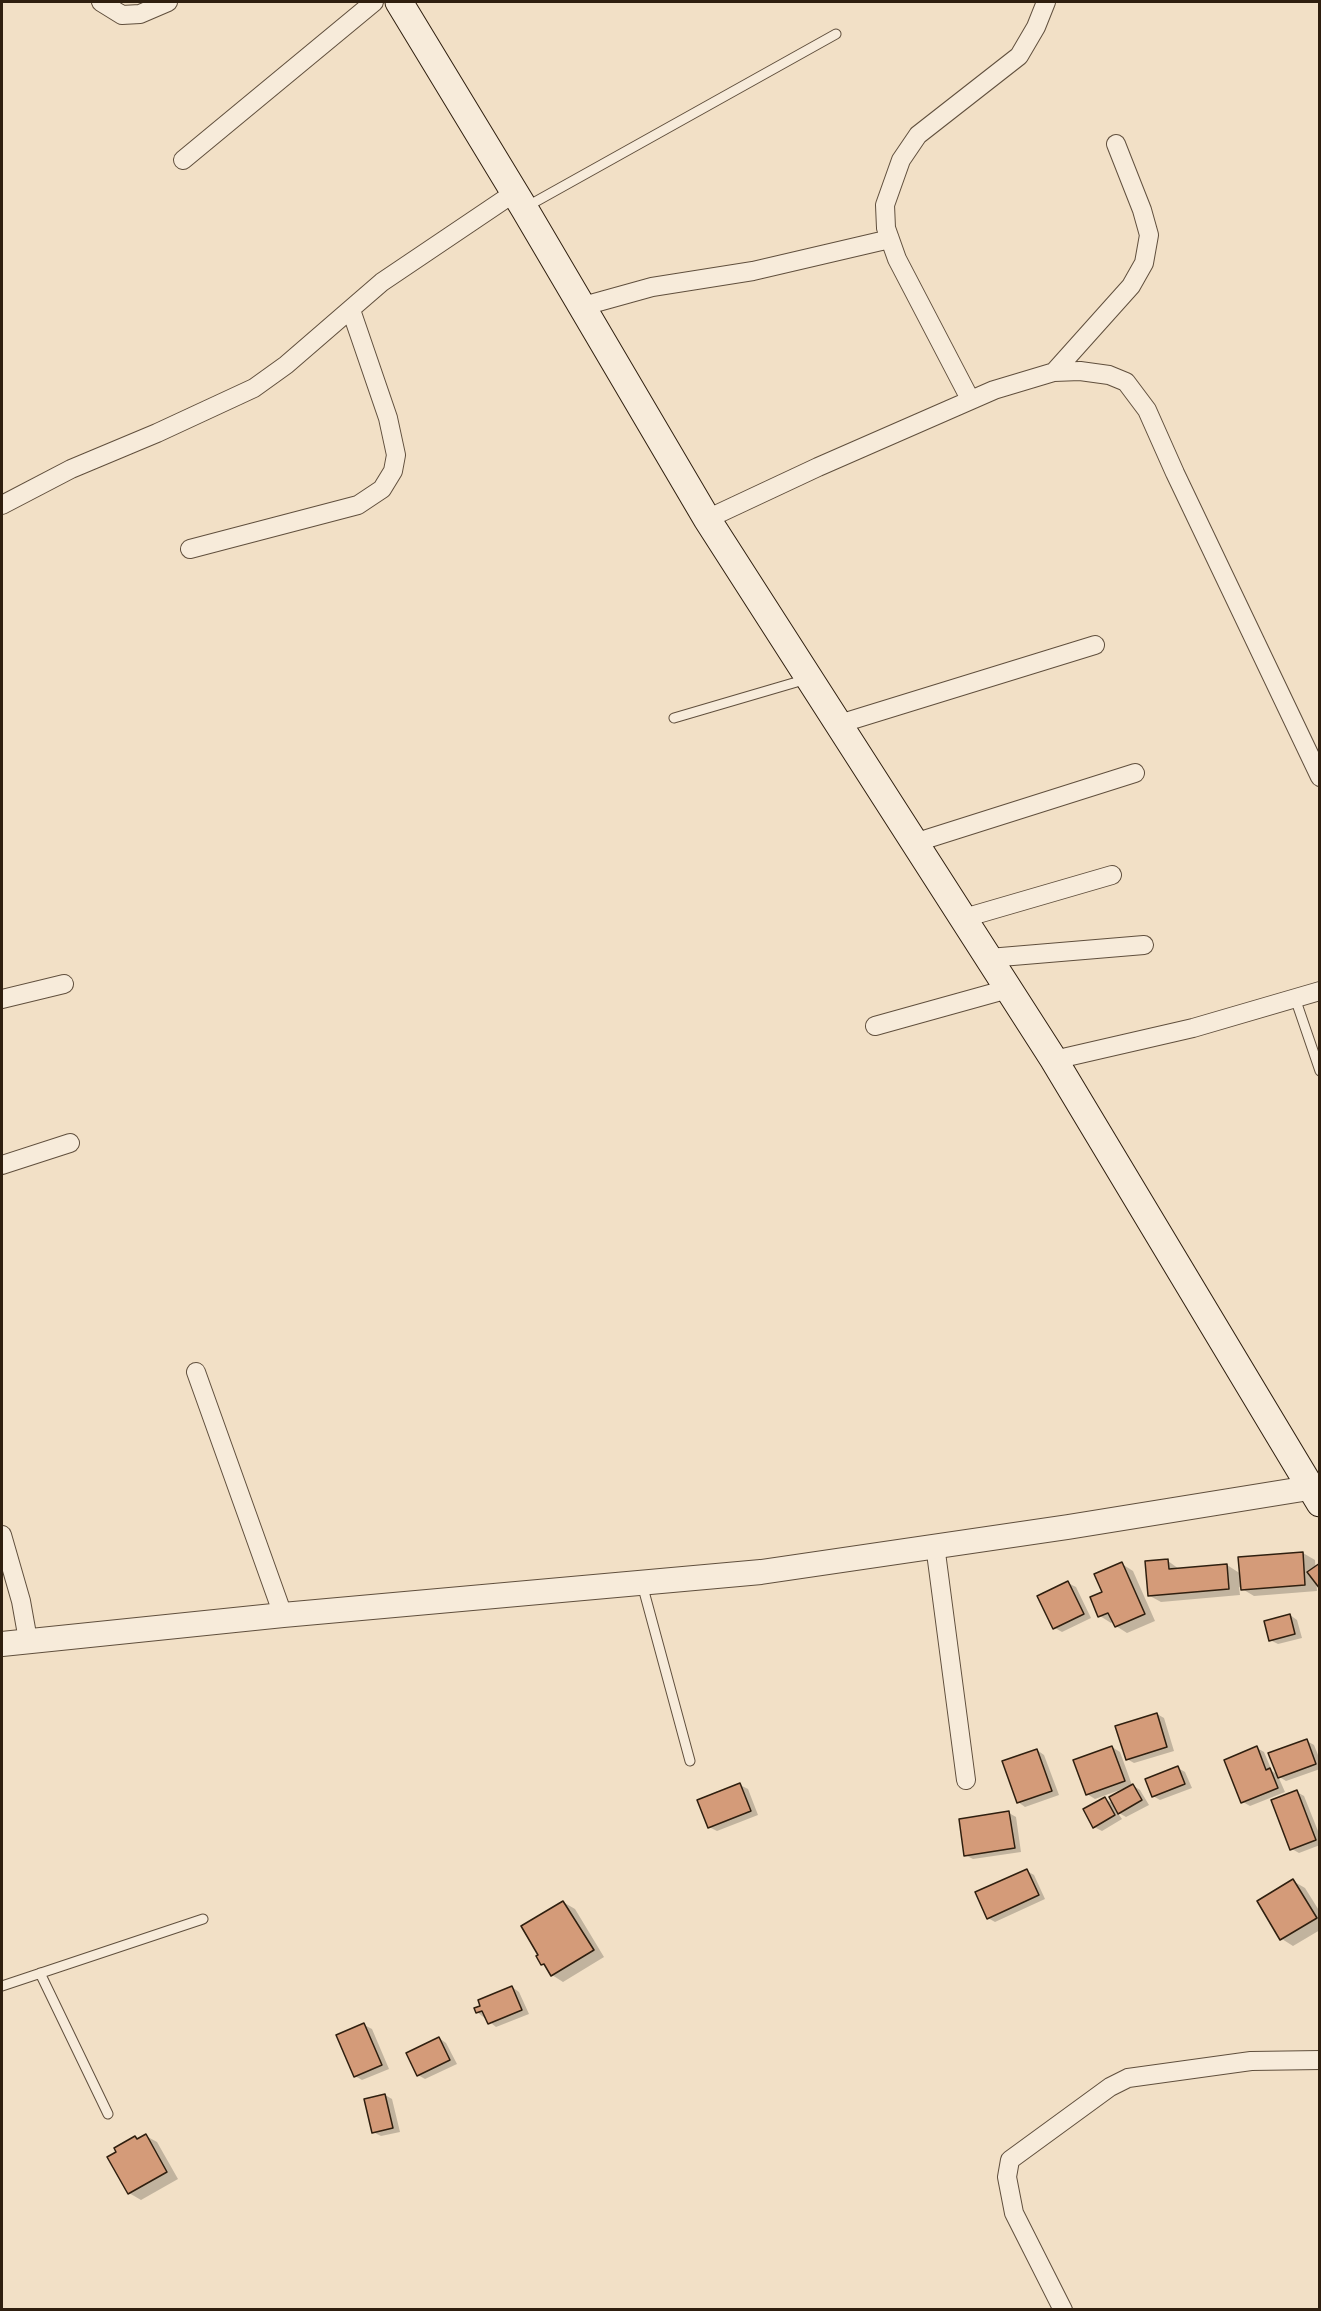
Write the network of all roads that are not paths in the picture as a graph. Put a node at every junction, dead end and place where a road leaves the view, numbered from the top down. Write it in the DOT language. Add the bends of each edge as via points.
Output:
graph roads {
  1 [pos="101,2"];
  2 [pos="168,2"];
  3 [pos="374,2"];
  4 [pos="399,2"];
  5 [pos="1046,2"];
  6 [pos="836,34"];
  7 [pos="1116,144"];
  8 [pos="183,160"];
  9 [pos="519,201"];
  10 [pos="890,239"];
  11 [pos="580,307"];
  12 [pos="351,310"];
  13 [pos="1054,372"];
  14 [pos="970,399"];
  15 [pos="2,505"];
  16 [pos="707,519"];
  17 [pos="190,549"];
  18 [pos="1095,645"];
  19 [pos="811,678"];
  20 [pos="674,718"];
  21 [pos="839,724"];
  22 [pos="1312,748"];
  23 [pos="1135,773"];
  24 [pos="1320,777"];
  25 [pos="914,843"];
  26 [pos="1112,874"];
  27 [pos="964,918"];
  28 [pos="1144,945"];
  29 [pos="988,958"];
  30 [pos="64,984"];
  31 [pos="1008,989"];
  32 [pos="1320,991"];
  33 [pos="1295,998"];
  34 [pos="2,999"];
  35 [pos="875,1026"];
  36 [pos="1054,1060"];
  37 [pos="1320,1071"];
  38 [pos="70,1143"];
  39 [pos="2,1165"];
  40 [pos="196,1372"];
  41 [pos="1316,1491"];
  42 [pos="2,1535"];
  43 [pos="935,1545"];
  44 [pos="642,1582"];
  45 [pos="283,1615"];
  46 [pos="28,1640"];
  47 [pos="2,1644"];
  48 [pos="690,1761"];
  49 [pos="966,1780"];
  50 [pos="203,1919"];
  51 [pos="40,1973"];
  52 [pos="2,1986"];
  53 [pos="1320,2060"];
  54 [pos="108,2114"];
  55 [pos="1063,2310"];
  1 -- 2 [label="street" via="122,15 140,15"];
  3 -- 8 [label="street"];
  4 -- 9 [label="main road"];
  5 -- 10 [label="street" via="1019,56 918,135 901,160 885,205"];
  6 -- 9 [label="lane"];
  7 -- 13 [label="street" via="1149,235 1144,263 1131,286"];
  9 -- 11 [label="main road"];
  9 -- 12 [label="street" via="382,282"];
  10 -- 11 [label="street" via="753,271 652,287"];
  10 -- 14 [label="street"];
  11 -- 16 [label="main road"];
  12 -- 15 [label="street" via="254,388 71,469"];
  12 -- 17 [label="street" via="388,418 396,455 393,471 382,489 358,505"];
  13 -- 14 [label="street"];
  13 -- 22 [label="street" via="1109,375 1126,382 1139,396"];
  14 -- 16 [label="street"];
  16 -- 19 [label="main road"];
  18 -- 21 [label="street"];
  19 -- 20 [label="lane"];
  19 -- 21 [label="main road"];
  21 -- 25 [label="main road"];
  22 -- 24 [label="street"];
  23 -- 25 [label="street"];
  25 -- 27 [label="main road"];
  26 -- 27 [label="street"];
  27 -- 29 [label="main road"];
  28 -- 29 [label="street"];
  29 -- 31 [label="main road"];
  30 -- 34 [label="street"];
  31 -- 35 [label="street"];
  31 -- 36 [label="main road"];
  32 -- 33 [label="street"];
  33 -- 36 [label="street" via="1193,1028"];
  33 -- 37 [label="lane"];
  36 -- 41 [label="main road"];
  38 -- 39 [label="street"];
  40 -- 45 [label="street"];
  41 -- 43 [label="street"];
  42 -- 46 [label="street"];
  43 -- 44 [label="street" via="761,1572"];
  43 -- 49 [label="street"];
  44 -- 45 [label="street"];
  44 -- 48 [label="lane"];
  45 -- 46 [label="street"];
  46 -- 47 [label="street"];
  50 -- 51 [label="lane"];
  51 -- 52 [label="lane"];
  51 -- 54 [label="lane"];
  53 -- 55 [label="street" via="1251,2061 1128,2078 1010,2160 1007,2177 1014,2213"];
}
